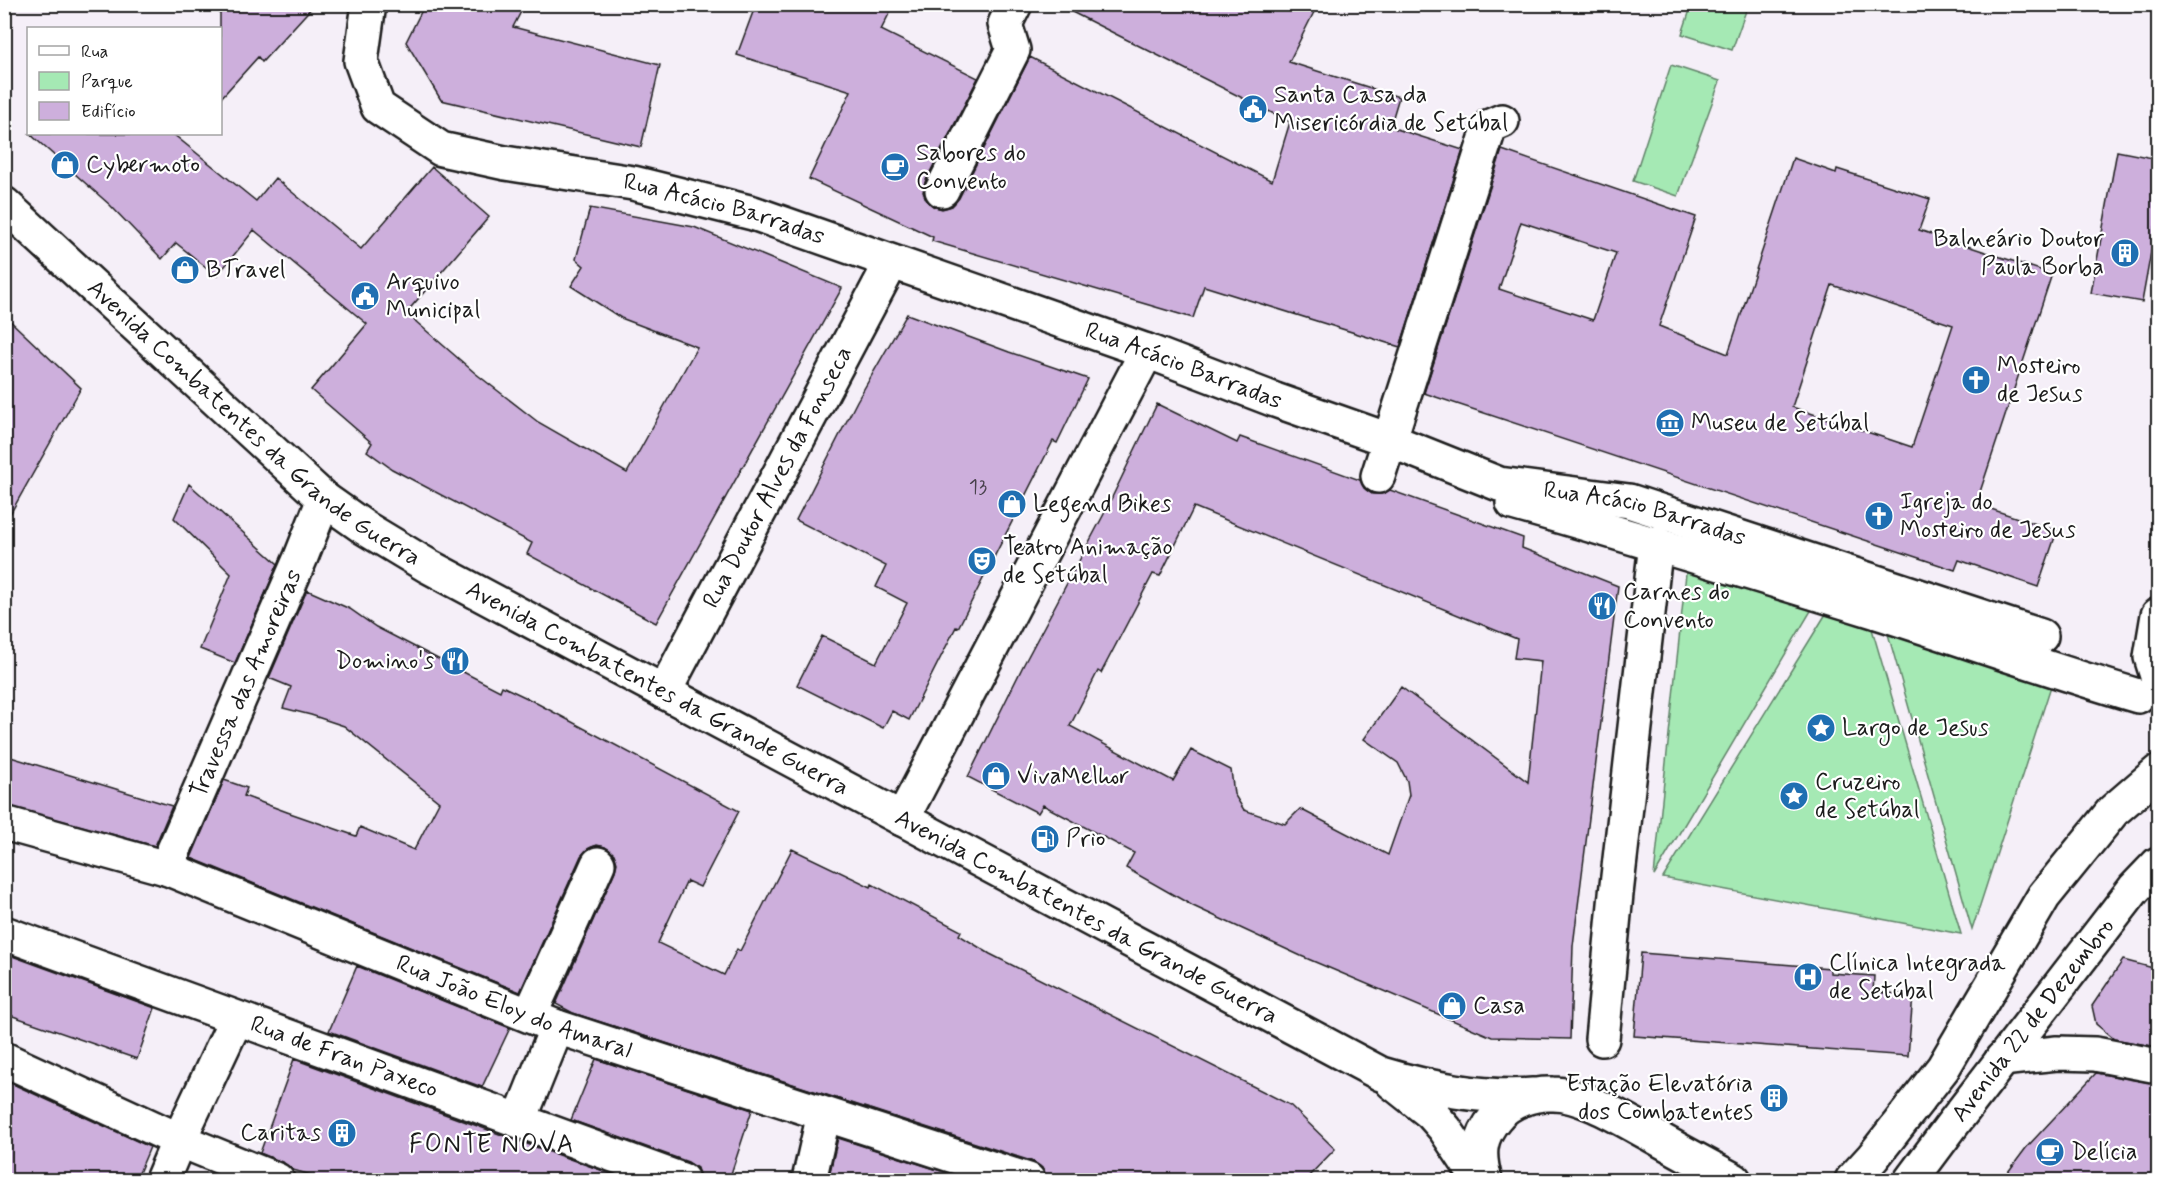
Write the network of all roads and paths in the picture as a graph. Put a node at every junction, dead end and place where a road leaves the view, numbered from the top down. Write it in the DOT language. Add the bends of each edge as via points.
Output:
graph roads {
  1 [pos="369,4"];
  2 [pos="1015,4"];
  3 [pos="1502,121"];
  4 [pos="942,190"];
  5 [pos="4,204"];
  6 [pos="891,263"];
  7 [pos="1147,351"];
  8 [pos="1389,440"];
  9 [pos="1378,476"];
  10 [pos="1499,484"];
  11 [pos="324,499"];
  12 [pos="1656,543"];
  13 [pos="2158,615"];
  14 [pos="2041,636"];
  15 [pos="2148,688"];
  16 [pos="664,693"];
  17 [pos="2158,772"];
  18 [pos="902,819"];
  19 [pos="4,823"];
  20 [pos="598,864"];
  21 [pos="2158,864"];
  22 [pos="166,868"];
  23 [pos="4,933"];
  24 [pos="236,1018"];
  25 [pos="544,1021"];
  26 [pos="1602,1039"];
  27 [pos="4,1059"];
  28 [pos="2002,1059"];
  29 [pos="2158,1066"];
  30 [pos="1381,1074"];
  31 [pos="1533,1095"];
  32 [pos="824,1114"];
  33 [pos="519,1121"];
  34 [pos="179,1140"];
  35 [pos="162,1180"];
  36 [pos="277,1180"];
  37 [pos="682,1180"];
  38 [pos="809,1180"];
  39 [pos="1028,1180"];
  40 [pos="1479,1180"];
  41 [pos="1485,1180"];
  42 [pos="1734,1180"];
  43 [pos="1852,1180"];
  44 [pos="1911,1180"];
  1 -- 6 [label="street, Rua Acácio Barradas" via="361,61 378,107 441,149 633,183 753,213"];
  2 -- 4 [label="street" via="1005,24 1013,50"];
  3 -- 8 [label="street" via="1490,126"];
  5 -- 11 [label="street, Avenida Combatentes da Grande Guerra"];
  6 -- 7 [label="street, Rua Acácio Barradas"];
  6 -- 16 [label="street, Rua Doutor Alves da Fonseca"];
  7 -- 8 [label="street, Rua Acácio Barradas"];
  7 -- 18 [label="street"];
  8 -- 9 [label="street"];
  8 -- 10 [label="street, Rua Acácio Barradas"];
  10 -- 12 [label="street" via="1494,497"];
  10 -- 14 [label="street, Rua Acácio Barradas" via="1629,501"];
  11 -- 16 [label="street, Avenida Combatentes da Grande Guerra" via="428,566"];
  11 -- 22 [label="street, Travessa das Amoreiras"];
  12 -- 15 [label="street" via="2066,675"];
  12 -- 26 [label="street"];
  13 -- 15 [label="street"];
  16 -- 18 [label="street, Avenida Combatentes da Grande Guerra"];
  17 -- 43 [label="street, Avenida 22 de Dezembro" via="2113,811 2044,896 1943,1068"];
  18 -- 30 [label="street, Avenida Combatentes da Grande Guerra"];
  19 -- 22 [label="street, Rua João Eloy do Amaral"];
  20 -- 25 [label="street"];
  21 -- 28 [label="street, Avenida 22 de Dezembro" via="2134,889"];
  22 -- 25 [label="street, Rua João Eloy do Amaral"];
  23 -- 24 [label="street, Rua de Fran Paxeco"];
  24 -- 33 [label="street, Rua de Fran Paxeco"];
  24 -- 34 [label="street"];
  25 -- 32 [label="street, Rua João Eloy do Amaral"];
  25 -- 33 [label="street"];
  27 -- 34 [label="street"];
  28 -- 29 [label="street" via="2057,1053 2095,1054"];
  28 -- 44 [label="street, Avenida 22 de Dezembro"];
  30 -- 31 [label="street, Avenida Combatentes da Grande Guerra" via="1419,1086 1512,1097"];
  30 -- 40 [label="street, Avenida Combatentes da Grande Guerra" via="1431,1113"];
  31 -- 41 [label="street" via="1506,1108 1487,1129 1480,1147"];
  31 -- 42 [label="street" via="1555,1094 1608,1111"];
  32 -- 38 [label="street"];
  32 -- 39 [label="street, Rua João Eloy do Amaral"];
  33 -- 37 [label="street, Rua de Fran Paxeco"];
  34 -- 35 [label="street"];
  34 -- 36 [label="street"];
}
